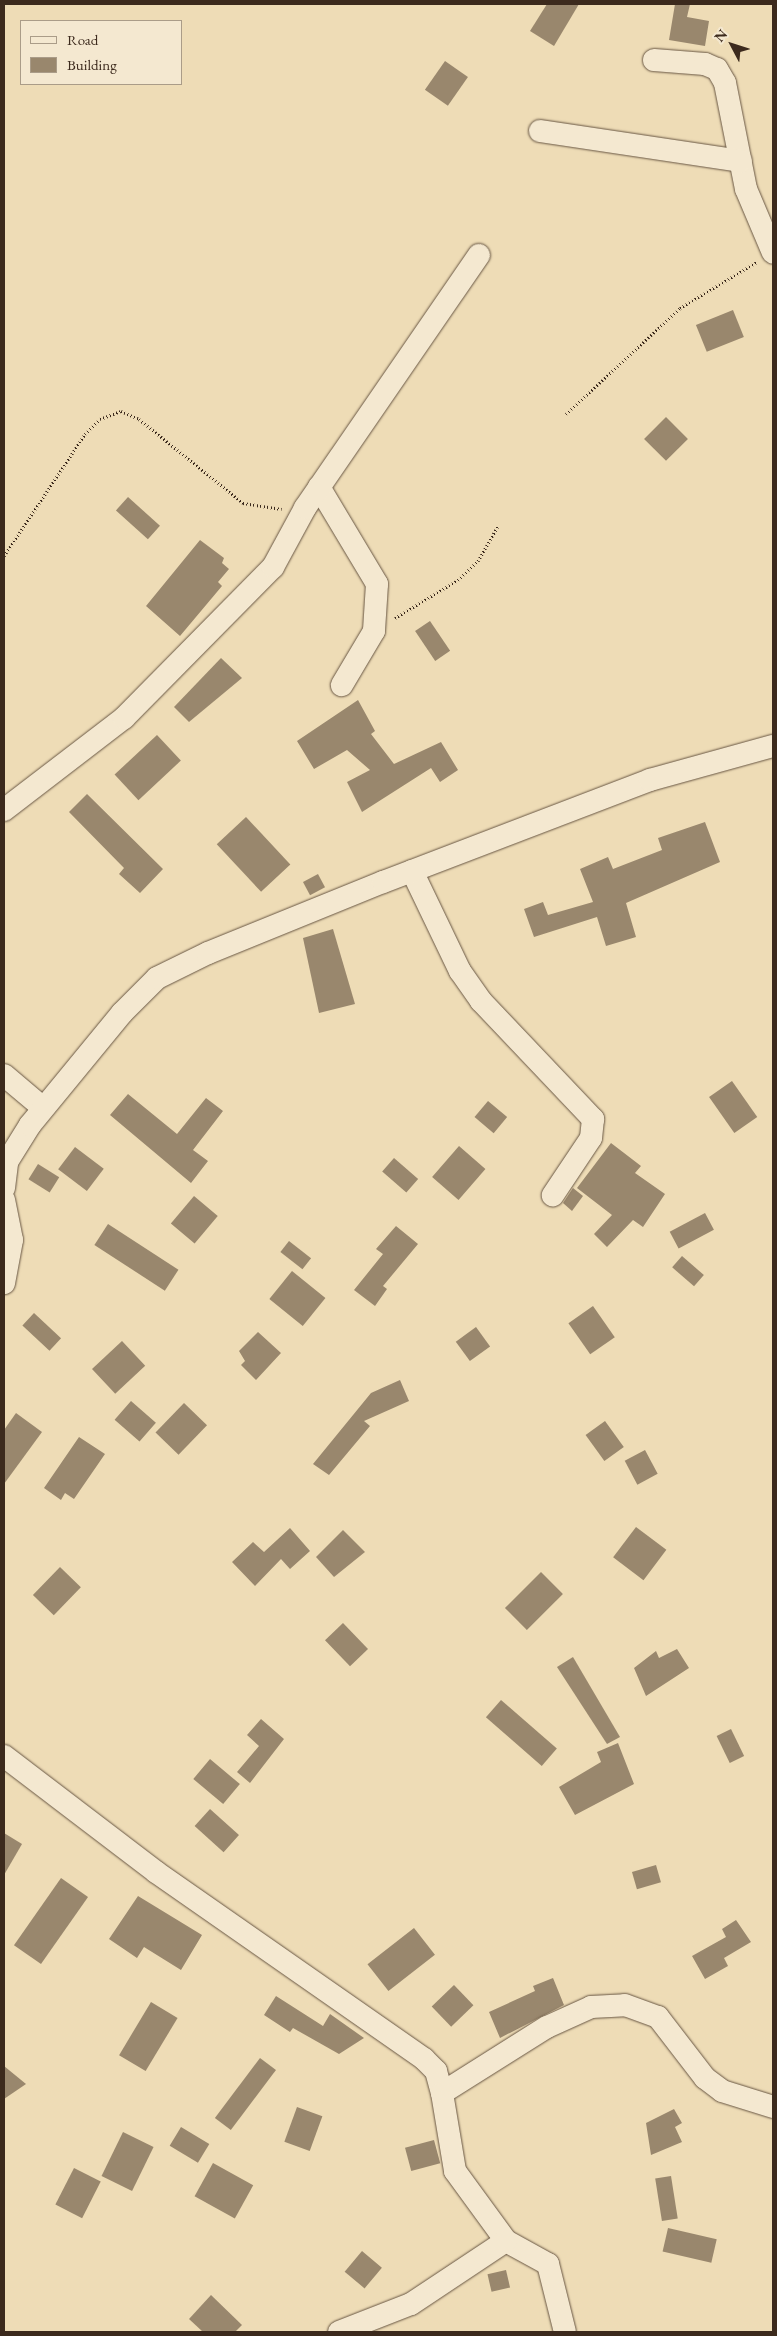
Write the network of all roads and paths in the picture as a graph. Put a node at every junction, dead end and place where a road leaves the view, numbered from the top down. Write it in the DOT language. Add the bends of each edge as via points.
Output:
graph roads {
  1 [pos="654,60"];
  2 [pos="540,131"];
  3 [pos="741,161"];
  4 [pos="773,253"];
  5 [pos="479,254"];
  6 [pos="566,414"];
  7 [pos="319,487"];
  8 [pos="305,508"];
  9 [pos="498,526"];
  10 [pos="4,556"];
  11 [pos="374,631"];
  12 [pos="342,685"];
  13 [pos="773,746"];
  14 [pos="4,810"];
  15 [pos="412,871"];
  16 [pos="4,1075"];
  17 [pos="43,1108"];
  18 [pos="4,1188"];
  19 [pos="553,1195"];
  20 [pos="4,1200"];
  21 [pos="4,1283"];
  22 [pos="4,1756"];
  23 [pos="442,2093"];
  24 [pos="773,2107"];
  25 [pos="506,2240"];
  26 [pos="339,2332"];
  27 [pos="565,2332"];
  1 -- 3 [label="street" via="705,64 717,69 725,83"];
  2 -- 3 [label="street"];
  3 -- 4 [label="street" via="746,190"];
  4 -- 6 [label="path" via="680,308"];
  5 -- 7 [label="street"];
  7 -- 8 [label="street"];
  7 -- 11 [label="street" via="377,584"];
  8 -- 10 [label="path" via="266,509 243,503 139,420 122,411 100,419 85,434"];
  8 -- 14 [label="street" via="273,567 175,669 124,718"];
  9 -- 11 [label="path" via="478,561 458,580"];
  11 -- 12 [label="street"];
  13 -- 15 [label="street" via="650,780"];
  15 -- 17 [label="street" via="208,953 157,978 122,1013"];
  15 -- 19 [label="street" via="460,970 481,1001 593,1119 591,1138"];
  16 -- 17 [label="street"];
  17 -- 18 [label="street" via="7,1162"];
  20 -- 21 [label="street" via="12,1240"];
  22 -- 23 [label="street" via="156,1872 424,2059 436,2071"];
  23 -- 24 [label="street" via="547,2027 591,2007 625,2005 658,2018 705,2078 722,2091"];
  23 -- 25 [label="street" via="455,2171"];
  25 -- 26 [label="street" via="411,2304"];
  25 -- 27 [label="street" via="548,2264"];
}
